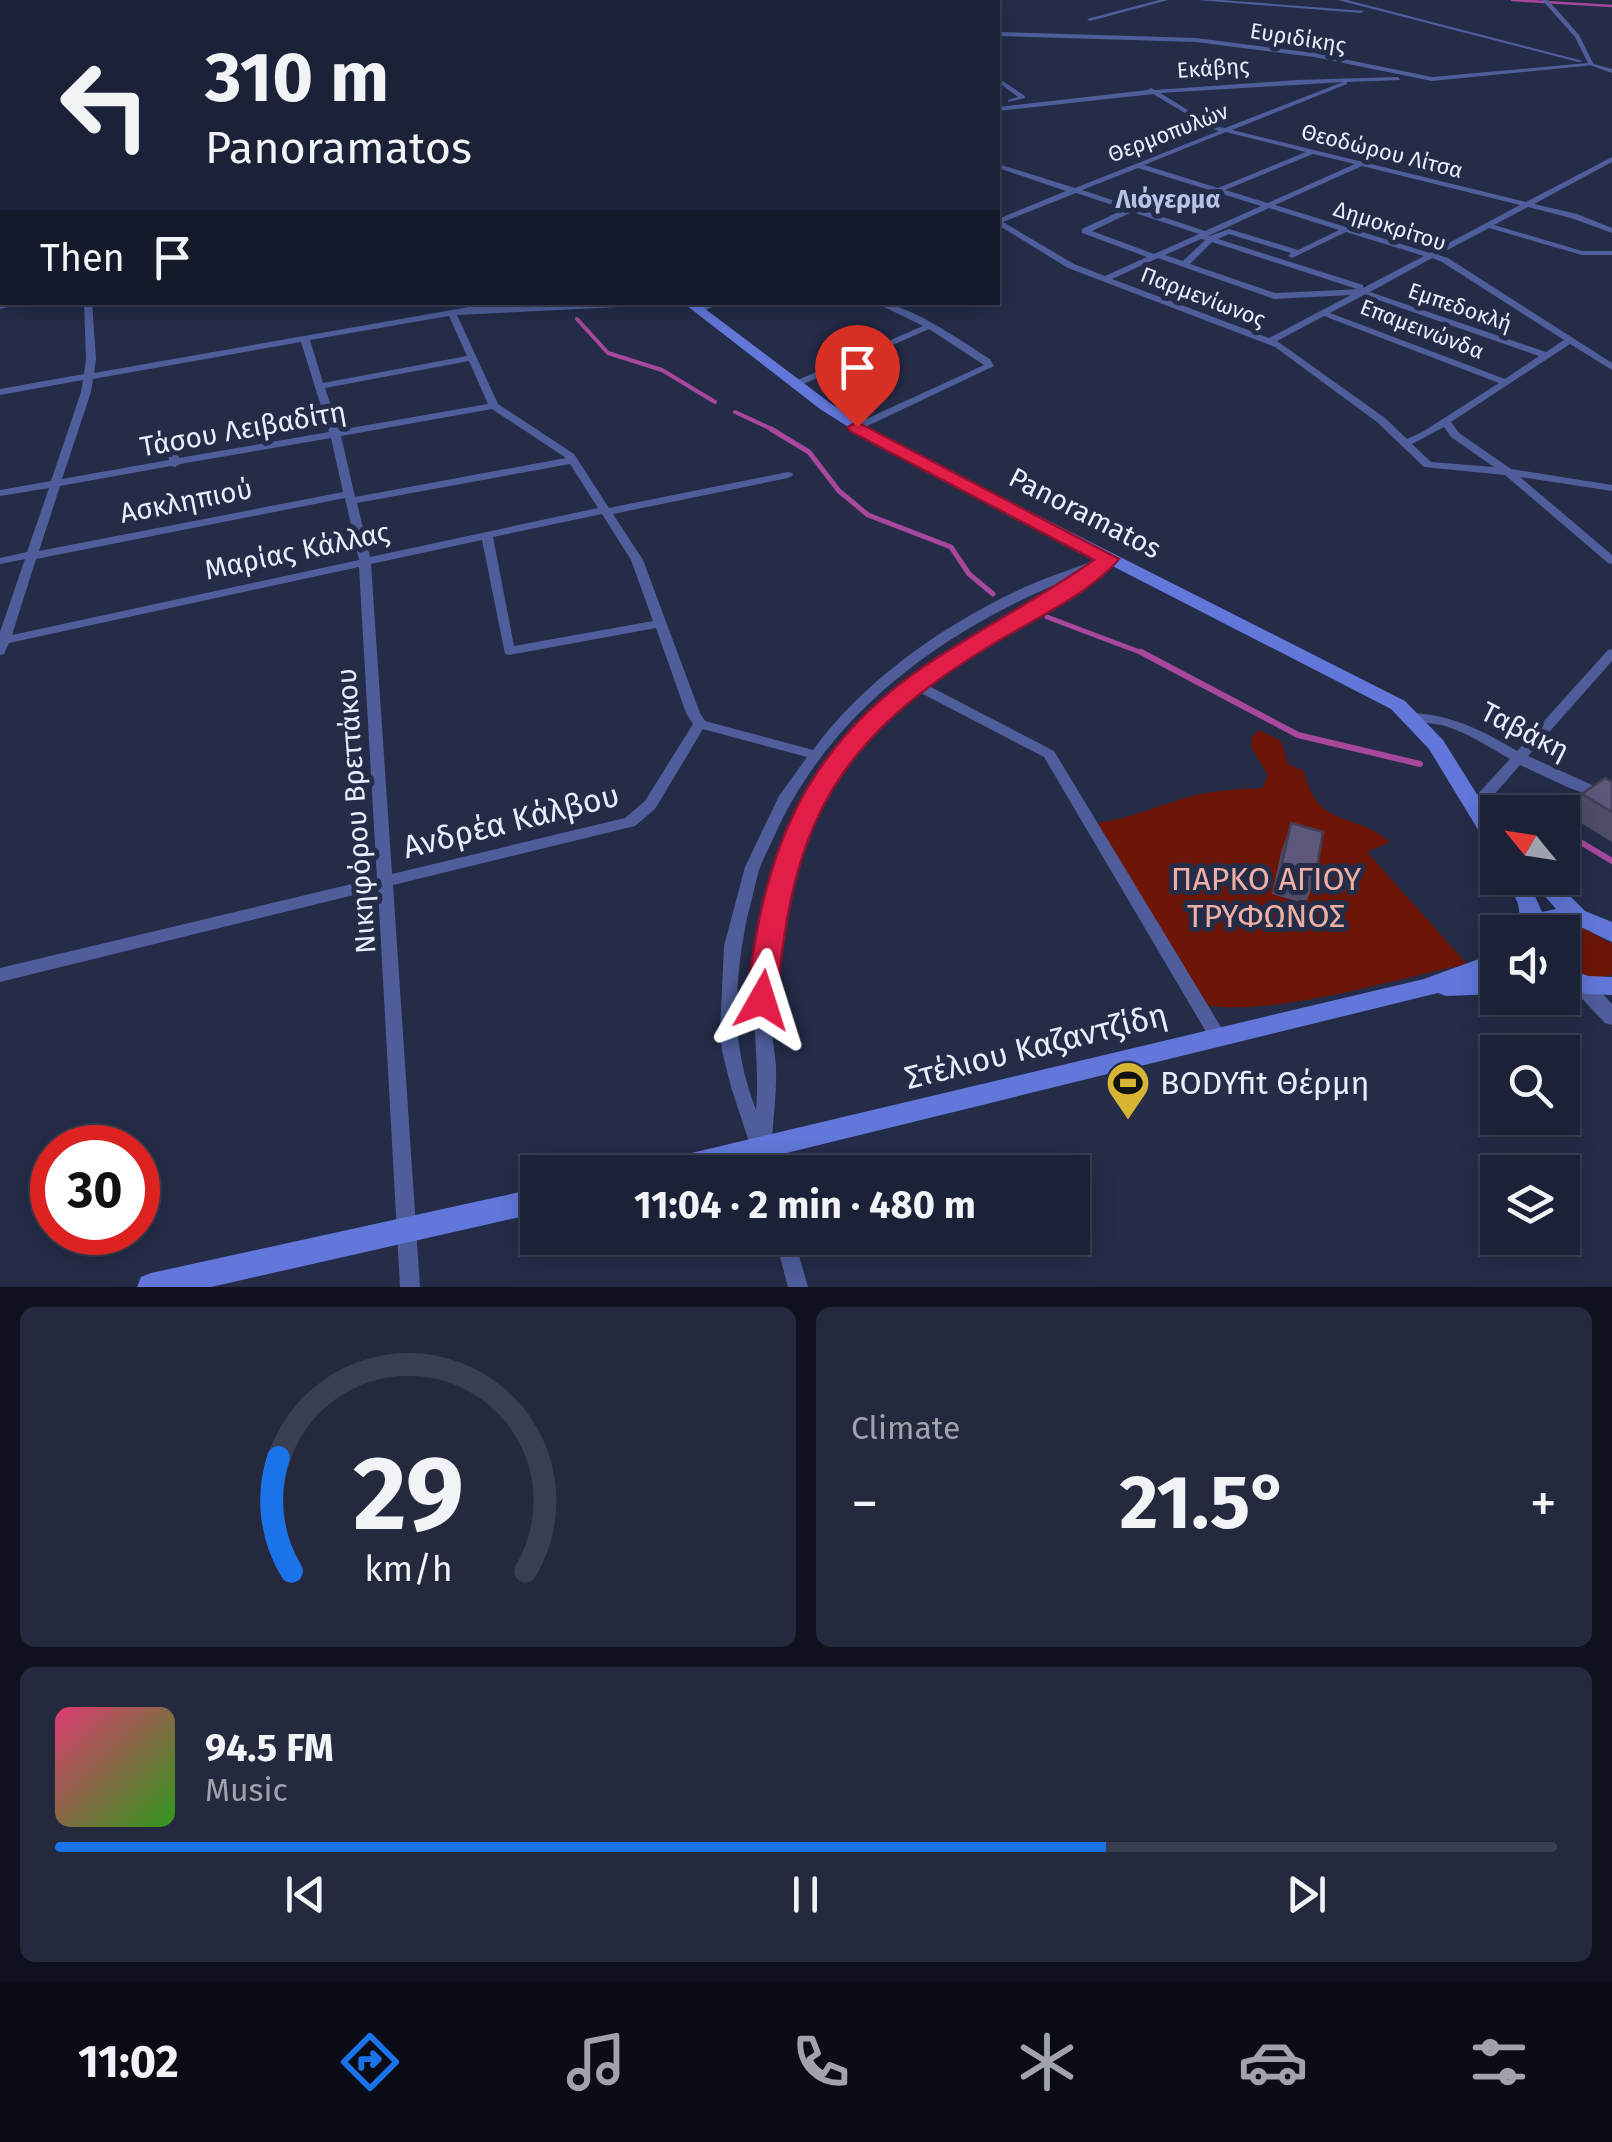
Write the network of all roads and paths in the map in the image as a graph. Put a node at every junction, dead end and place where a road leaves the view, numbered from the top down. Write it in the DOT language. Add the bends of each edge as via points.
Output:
graph roads {
  1 [pos="1164,0"];
  2 [pos="1200,0"];
  3 [pos="1341,0"];
  4 [pos="1548,3"];
  5 [pos="1393,14"];
  6 [pos="1090,19"];
  7 [pos="1000,34"];
  8 [pos="1592,64"];
  9 [pos="1612,71"];
  10 [pos="1432,79"];
  11 [pos="1350,80"];
  12 [pos="1000,81"];
  13 [pos="1151,90"];
  14 [pos="1000,107"];
  15 [pos="1000,108"];
  16 [pos="1224,130"];
  17 [pos="1312,152"];
  18 [pos="1612,158"];
  19 [pos="1361,164"];
  20 [pos="1136,165"];
  21 [pos="1000,167"];
  22 [pos="1071,190"];
  23 [pos="1219,190"];
  24 [pos="1526,205"];
  25 [pos="1269,206"];
  26 [pos="1131,209"];
  27 [pos="1000,220"];
  28 [pos="1000,222"];
  29 [pos="1488,225"];
  30 [pos="1346,229"];
  31 [pos="1612,231"];
  32 [pos="1206,236"];
  33 [pos="1298,253"];
  34 [pos="1612,253"];
  35 [pos="1156,256"];
  36 [pos="1431,256"];
  37 [pos="1281,262"];
  38 [pos="1184,265"];
  39 [pos="1105,279"];
  40 [pos="1365,291"];
  41 [pos="88,305"];
  42 [pos="607,305"];
  43 [pos="884,305"];
  44 [pos="693,306"];
  45 [pos="1324,313"];
  46 [pos="452,314"];
  47 [pos="930,326"];
  48 [pos="305,339"];
  49 [pos="1571,340"];
  50 [pos="1271,341"];
  51 [pos="1547,356"];
  52 [pos="471,358"];
  53 [pos="1612,367"];
  54 [pos="89,376"];
  55 [pos="1506,382"];
  56 [pos="796,384"];
  57 [pos="320,386"];
  58 [pos="0,392"];
  59 [pos="494,406"];
  60 [pos="1446,422"];
  61 [pos="857,427"];
  62 [pos="171,435"];
  63 [pos="336,436"];
  64 [pos="1406,443"];
  65 [pos="572,460"];
  66 [pos="175,464"];
  67 [pos="1507,471"];
  68 [pos="788,475"];
  69 [pos="57,484"];
  70 [pos="1612,488"];
  71 [pos="0,493"];
  72 [pos="350,498"];
  73 [pos="605,511"];
  74 [pos="488,535"];
  75 [pos="32,555"];
  76 [pos="1108,559"];
  77 [pos="0,560"];
  78 [pos="1612,561"];
  79 [pos="365,562"];
  80 [pos="660,623"];
  81 [pos="1,644"];
  82 [pos="1612,653"];
  83 [pos="915,684"];
  84 [pos="1413,717"];
  85 [pos="700,724"];
  86 [pos="812,754"];
  87 [pos="1518,757"];
  88 [pos="1454,771"];
  89 [pos="1485,795"];
  90 [pos="1480,799"];
  91 [pos="1612,799"];
  92 [pos="1480,815"];
  93 [pos="387,880"];
  94 [pos="1557,895"];
  95 [pos="1581,918"];
  96 [pos="1612,922"];
  97 [pos="1612,933"];
  98 [pos="1480,968"];
  99 [pos="0,976"];
  100 [pos="1580,981"];
  101 [pos="1480,986"];
  102 [pos="1612,986"];
  103 [pos="1426,988"];
  104 [pos="1580,989"];
  105 [pos="1612,1017"];
  106 [pos="1218,1037"];
  107 [pos="763,1155"];
  108 [pos="765,1155"];
  109 [pos="787,1155"];
  110 [pos="520,1204"];
  111 [pos="406,1230"];
  112 [pos="790,1255"];
  113 [pos="151,1287"];
  114 [pos="410,1287"];
  115 [pos="798,1287"];
  1 -- 6 [label="street"];
  2 -- 5 [label="street"];
  3 -- 5 [label="street"];
  4 -- 8 [label="street" via="1578,36"];
  5 -- 8 [label="street"];
  7 -- 10 [label="street, Ευριδίκης" via="1196,40"];
  8 -- 9 [label="street"];
  8 -- 10 [label="street, Ευριδίκης"];
  10 -- 11 [label="street, Εκάβης"];
  11 -- 13 [label="street, Εκάβης"];
  11 -- 16 [label="street, Θερμοπυλών"];
  12 -- 14 [label="street" via="1023,97"];
  13 -- 15 [label="street, Εκάβης"];
  13 -- 16 [label="street, Θεοδώρου Λίτσα"];
  16 -- 17 [label="street, Θεοδώρου Λίτσα"];
  16 -- 20 [label="street, Θερμοπυλών"];
  17 -- 19 [label="street, Θεοδώρου Λίτσα"];
  17 -- 23 [label="street"];
  18 -- 24 [label="street"];
  19 -- 24 [label="street, Θεοδώρου Λίτσα"];
  19 -- 25 [label="street"];
  20 -- 22 [label="street, Θερμοπυλών"];
  20 -- 23 [label="street, Δημοκρίτου"];
  21 -- 22 [label="street, Εμπεδοκλή"];
  22 -- 26 [label="street, Εμπεδοκλή"];
  22 -- 27 [label="street, Θερμοπυλών"];
  23 -- 25 [label="street, Δημοκρίτου"];
  24 -- 29 [label="street"];
  24 -- 31 [label="street, Θεοδώρου Λίτσα"];
  25 -- 30 [label="street, Δημοκρίτου"];
  25 -- 32 [label="street"];
  26 -- 32 [label="street, Εμπεδοκλή"];
  26 -- 35 [label="street" via="1085,231"];
  28 -- 39 [label="street, Παρμενίωνος"];
  29 -- 34 [label="street" via="1582,253"];
  29 -- 36 [label="street"];
  30 -- 33 [label="street"];
  30 -- 36 [label="street, Δημοκρίτου"];
  32 -- 33 [label="street" via="1229,230"];
  32 -- 35 [label="street"];
  32 -- 37 [label="street, Εμπεδοκλή"];
  32 -- 38 [label="street"];
  33 -- 37 [label="street"];
  35 -- 38 [label="street"];
  35 -- 39 [label="street"];
  36 -- 40 [label="street"];
  36 -- 49 [label="street, Δημοκρίτου"];
  37 -- 40 [label="street, Εμπεδοκλή"];
  38 -- 40 [label="street" via="1274,296"];
  39 -- 50 [label="street, Παρμενίωνος"];
  40 -- 45 [label="street"];
  40 -- 51 [label="street, Εμπεδοκλή"];
  41 -- 54 [label="street"];
  42 -- 46 [label="street"];
  43 -- 47 [label="street"];
  44 -- 56 [label="main road, Panoramatos"];
  45 -- 50 [label="street"];
  45 -- 55 [label="street, Επαμεινώνδα"];
  46 -- 48 [label="street"];
  46 -- 52 [label="street"];
  47 -- 56 [label="street"];
  47 -- 61 [label="street" via="989,363 985,369"];
  48 -- 54 [label="street"];
  48 -- 57 [label="street, Νικηφόρου Βρεττάκου"];
  49 -- 51 [label="street"];
  49 -- 53 [label="street, Δημοκρίτου"];
  50 -- 64 [label="street, Παρμενίωνος"];
  51 -- 55 [label="street"];
  52 -- 57 [label="street"];
  52 -- 59 [label="street"];
  54 -- 58 [label="street"];
  54 -- 69 [label="street"];
  55 -- 60 [label="street"];
  56 -- 61 [label="main road, Panoramatos"];
  57 -- 63 [label="street, Νικηφόρου Βρεττάκου"];
  59 -- 63 [label="street, Τάσου Λειβαδίτη"];
  59 -- 65 [label="street"];
  60 -- 64 [label="street"];
  60 -- 67 [label="street"];
  61 -- 76 [label="main road, Panoramatos"];
  62 -- 66 [label="street"];
  63 -- 66 [label="street, Τάσου Λειβαδίτη"];
  63 -- 72 [label="street, Νικηφόρου Βρεττάκου"];
  64 -- 67 [label="street, Παρμενίωνος" via="1428,465"];
  65 -- 72 [label="street, Ασκληπιού"];
  65 -- 73 [label="street"];
  66 -- 69 [label="street, Τάσου Λειβαδίτη"];
  67 -- 70 [label="street"];
  67 -- 78 [label="street"];
  68 -- 73 [label="street, Μαρίας Κάλλας"];
  69 -- 71 [label="street, Τάσου Λειβαδίτη"];
  69 -- 75 [label="street"];
  72 -- 75 [label="street, Ασκληπιού"];
  72 -- 79 [label="street, Νικηφόρου Βρεττάκου"];
  73 -- 74 [label="street, Μαρίας Κάλλας"];
  73 -- 80 [label="street" via="636,560"];
  74 -- 79 [label="street, Μαρίας Κάλλας"];
  74 -- 80 [label="street" via="509,651"];
  75 -- 77 [label="street, Ασκληπιού"];
  75 -- 81 [label="street"];
  76 -- 83 [label="street"];
  76 -- 84 [label="main road, Panoramatos"];
  76 -- 86 [label="street" via="1020,594 912,660 851,708"];
  79 -- 81 [label="street, Μαρίας Κάλλας"];
  79 -- 93 [label="street, Νικηφόρου Βρεττάκου"];
  80 -- 85 [label="street"];
  82 -- 87 [label="street"];
  83 -- 106 [label="street" via="1049,754"];
  83 -- 108 [label="street" via="838,761 806,811 782,872 762,1000"];
  84 -- 87 [label="street, Ταβάκη" via="1451,722"];
  84 -- 88 [label="main road, Panoramatos"];
  85 -- 86 [label="street"];
  85 -- 93 [label="street, Ανδρέα Κάλβου" via="650,806 630,822"];
  86 -- 107 [label="street" via="762,841 734,948 732,1061"];
  87 -- 89 [label="street"];
  87 -- 91 [label="street, Ταβάκη"];
  88 -- 90 [label="main road, Panoramatos"];
  88 -- 92 [label="main road, Panoramatos"];
  93 -- 99 [label="street, Ανδρέα Κάλβου"];
  93 -- 111 [label="street, Νικηφόρου Βρεττάκου"];
  94 -- 95 [label="main road"];
  95 -- 96 [label="main road"];
  95 -- 97 [label="main road"];
  98 -- 103 [label="main road, Στέλιου Καζαντζίδη"];
  100 -- 102 [label="main road"];
  101 -- 103 [label="main road, Στέλιου Καζαντζίδη"];
  103 -- 106 [label="main road, Στέλιου Καζαντζίδη"];
  104 -- 105 [label="street"];
  106 -- 109 [label="main road, Στέλιου Καζαντζίδη"];
  110 -- 111 [label="main road"];
  111 -- 113 [label="main road"];
  111 -- 114 [label="street, Νικηφόρου Βρεττάκου"];
  112 -- 115 [label="street"];
}
